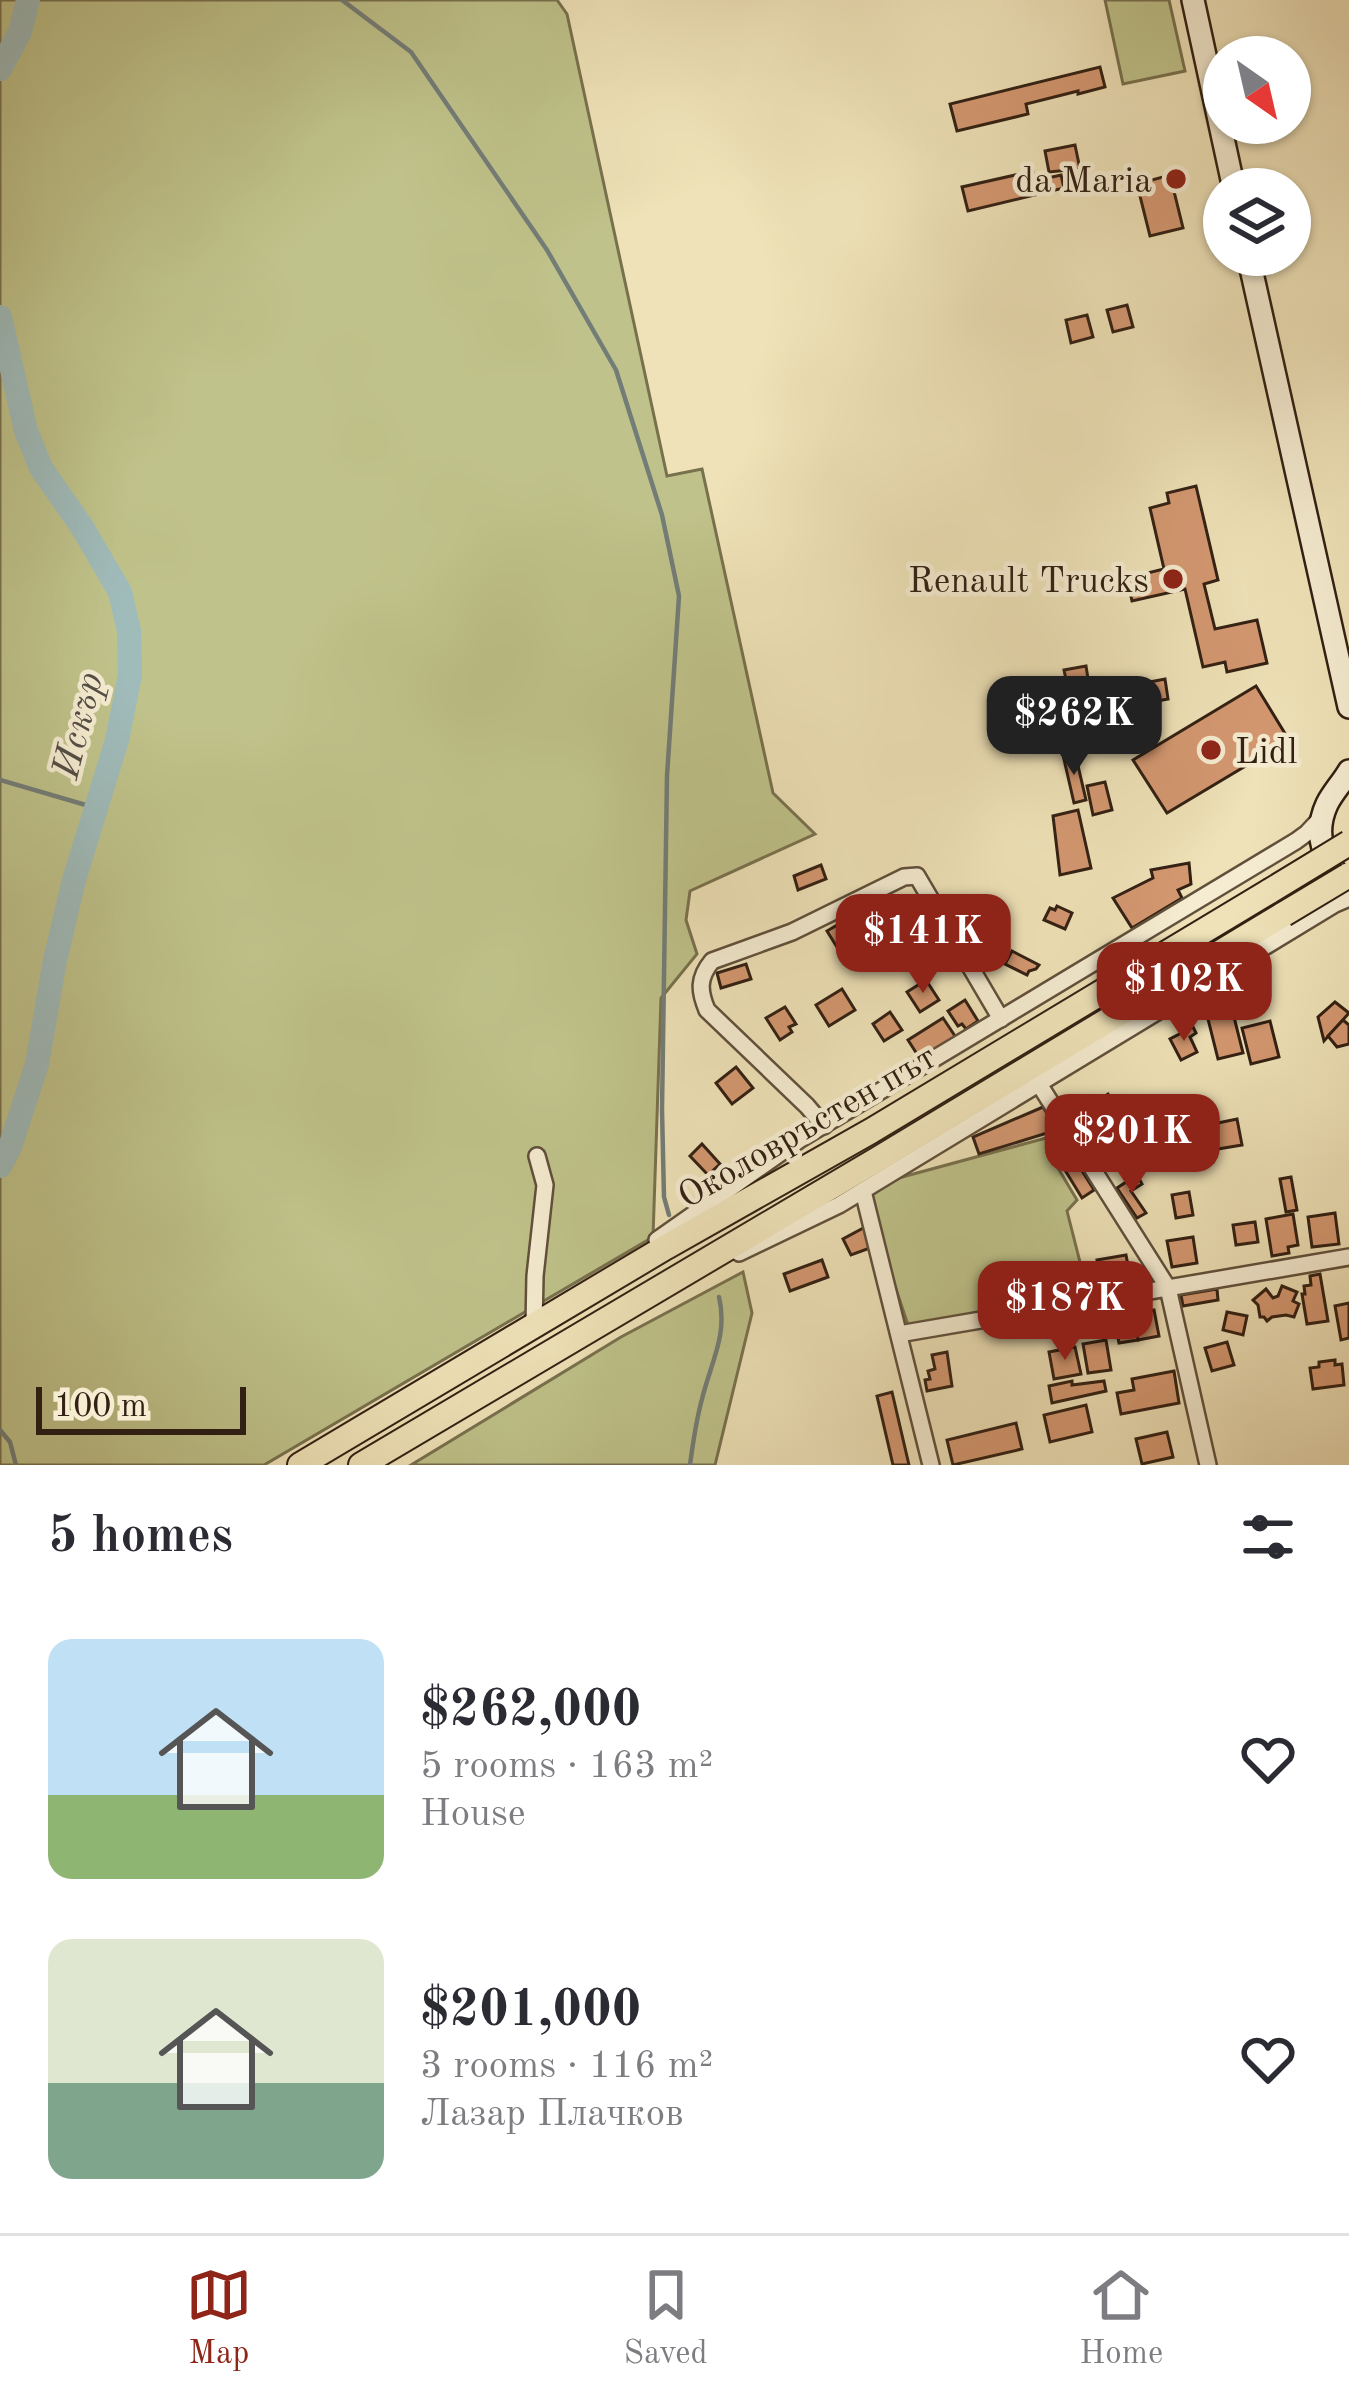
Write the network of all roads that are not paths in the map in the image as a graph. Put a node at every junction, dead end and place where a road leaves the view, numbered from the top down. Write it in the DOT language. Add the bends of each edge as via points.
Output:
graph roads {
  1 [pos="1193,0"];
  2 [pos="1229,168"];
  3 [pos="1253,276"];
  4 [pos="1349,707"];
  5 [pos="1347,778"];
  6 [pos="1322,818"];
  7 [pos="1349,843"];
  8 [pos="1349,874"];
  9 [pos="1349,884"];
  10 [pos="1349,898"];
  11 [pos="1001,1019"];
  12 [pos="1039,1084"];
  13 [pos="824,1126"];
  14 [pos="537,1156"];
  15 [pos="862,1191"];
  16 [pos="1349,1257"];
  17 [pos="1168,1288"];
  18 [pos="612,1315"];
  19 [pos="540,1322"];
  20 [pos="899,1334"];
  21 [pos="300,1465"];
  22 [pos="362,1465"];
  23 [pos="931,1465"];
  24 [pos="1208,1465"];
  1 -- 2 [label="main road"];
  3 -- 4 [label="main road"];
  5 -- 6 [label="main road"];
  6 -- 9 [label="main road" via="1326,859"];
  6 -- 11 [label="street, Околовръстен път"];
  7 -- 19 [label="highway, Околовръстен път, bridge"];
  8 -- 18 [label="highway, Околовръстен път, bridge"];
  10 -- 12 [label="street, Околовръстен път"];
  11 -- 13 [label="street, Околовръстен път"];
  11 -- 13 [label="street" via="917,876 712,962 700,982 707,1010"];
  12 -- 15 [label="street, Околовръстен път"];
  12 -- 17 [label="street"];
  13 -- 19 [label="street, Околовръстен път"];
  14 -- 19 [label="street" via="545,1185 535,1276"];
  15 -- 18 [label="street, Околовръстен път"];
  15 -- 20 [label="street"];
  16 -- 17 [label="street"];
  17 -- 20 [label="street"];
  17 -- 24 [label="street"];
  18 -- 22 [label="highway, Околовръстен път"];
  19 -- 21 [label="highway, Околовръстен път"];
  20 -- 23 [label="street"];
}
